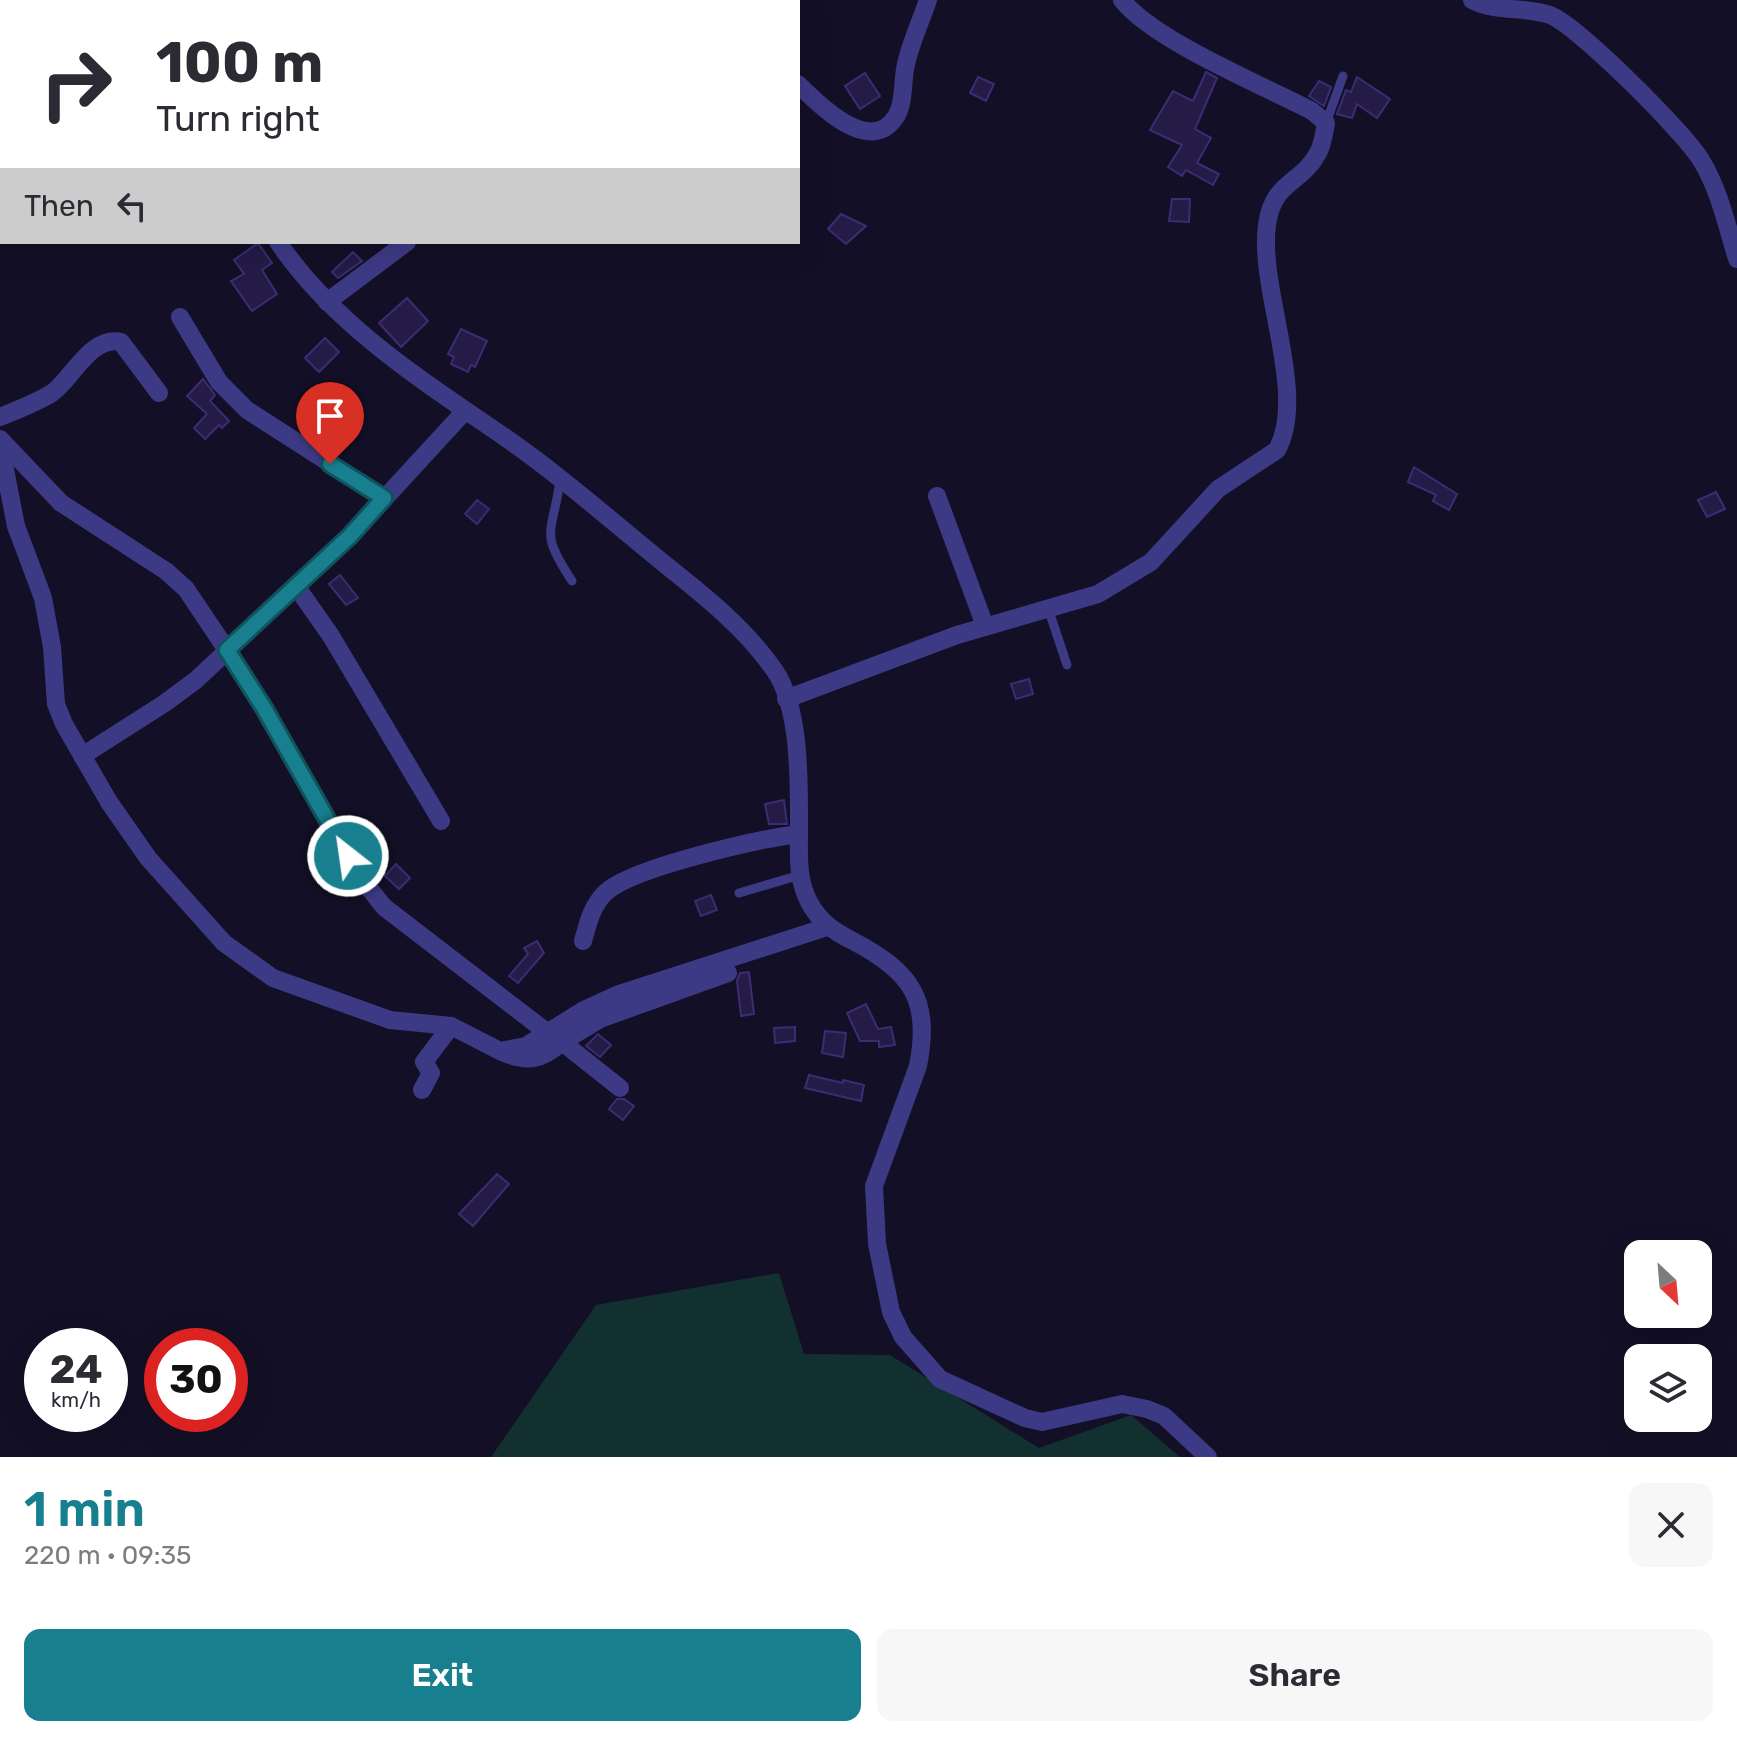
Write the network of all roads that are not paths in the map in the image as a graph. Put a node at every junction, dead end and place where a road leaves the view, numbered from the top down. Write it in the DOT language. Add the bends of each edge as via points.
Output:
graph roads {
  1 [pos="928,0"];
  2 [pos="1122,0"];
  3 [pos="1472,0"];
  4 [pos="1343,76"];
  5 [pos="800,86"];
  6 [pos="1326,123"];
  7 [pos="279,244"];
  8 [pos="404,244"];
  9 [pos="1737,259"];
  10 [pos="327,302"];
  11 [pos="180,317"];
  12 [pos="159,393"];
  13 [pos="465,411"];
  14 [pos="0,417"];
  15 [pos="1,440"];
  16 [pos="560,481"];
  17 [pos="937,496"];
  18 [pos="384,498"];
  19 [pos="572,581"];
  20 [pos="296,586"];
  21 [pos="1048,608"];
  22 [pos="985,626"];
  23 [pos="227,650"];
  24 [pos="1067,665"];
  25 [pos="786,699"];
  26 [pos="82,756"];
  27 [pos="441,821"];
  28 [pos="799,834"];
  29 [pos="800,875"];
  30 [pos="739,893"];
  31 [pos="827,927"];
  32 [pos="583,941"];
  33 [pos="728,973"];
  34 [pos="451,1026"];
  35 [pos="555,1038"];
  36 [pos="620,1088"];
  37 [pos="422,1090"];
  38 [pos="1208,1457"];
  1 -- 5 [label="street" via="906,63 896,118 884,128 866,131 848,125"];
  2 -- 6 [label="street" via="1177,42"];
  3 -- 9 [label="street" via="1493,9 1550,15 1643,94 1710,176"];
  4 -- 6 [label="lane"];
  6 -- 21 [label="street" via="1320,151 1277,192 1266,227 1285,390 1277,450 1218,489 1168,546 1130,578 1098,594"];
  7 -- 10 [label="street"];
  8 -- 10 [label="street"];
  10 -- 13 [label="street" via="397,363"];
  11 -- 18 [label="street" via="219,382 247,410"];
  12 -- 14 [label="street" via="115,341 77,363 54,392"];
  13 -- 16 [label="street"];
  13 -- 18 [label="street"];
  15 -- 23 [label="street" via="61,503 186,589"];
  15 -- 26 [label="street" via="16,526 43,598 56,704"];
  16 -- 19 [label="lane" via="550,546"];
  16 -- 25 [label="street" via="731,618 775,671"];
  17 -- 22 [label="street"];
  18 -- 20 [label="street"];
  20 -- 23 [label="street"];
  20 -- 27 [label="street"];
  21 -- 22 [label="street"];
  21 -- 24 [label="lane"];
  22 -- 25 [label="street"];
  23 -- 26 [label="street" via="165,703"];
  23 -- 35 [label="street" via="374,896"];
  25 -- 28 [label="street" via="797,755"];
  26 -- 34 [label="street" via="134,842 205,924 249,963 273,978 390,1020"];
  28 -- 29 [label="street"];
  28 -- 32 [label="street" via="745,843 628,878 597,903"];
  29 -- 30 [label="lane"];
  29 -- 31 [label="street"];
  31 -- 35 [label="street" via="619,994"];
  31 -- 38 [label="street" via="898,971 922,1008 918,1066 874,1186 873,1202 886,1297 903,1337 940,1379 1025,1418 1064,1420 1094,1409 1131,1405 1164,1416"];
  33 -- 35 [label="street"];
  34 -- 35 [label="street" via="500,1051"];
  34 -- 37 [label="street" via="424,1062 431,1073"];
  35 -- 36 [label="street"];
}
